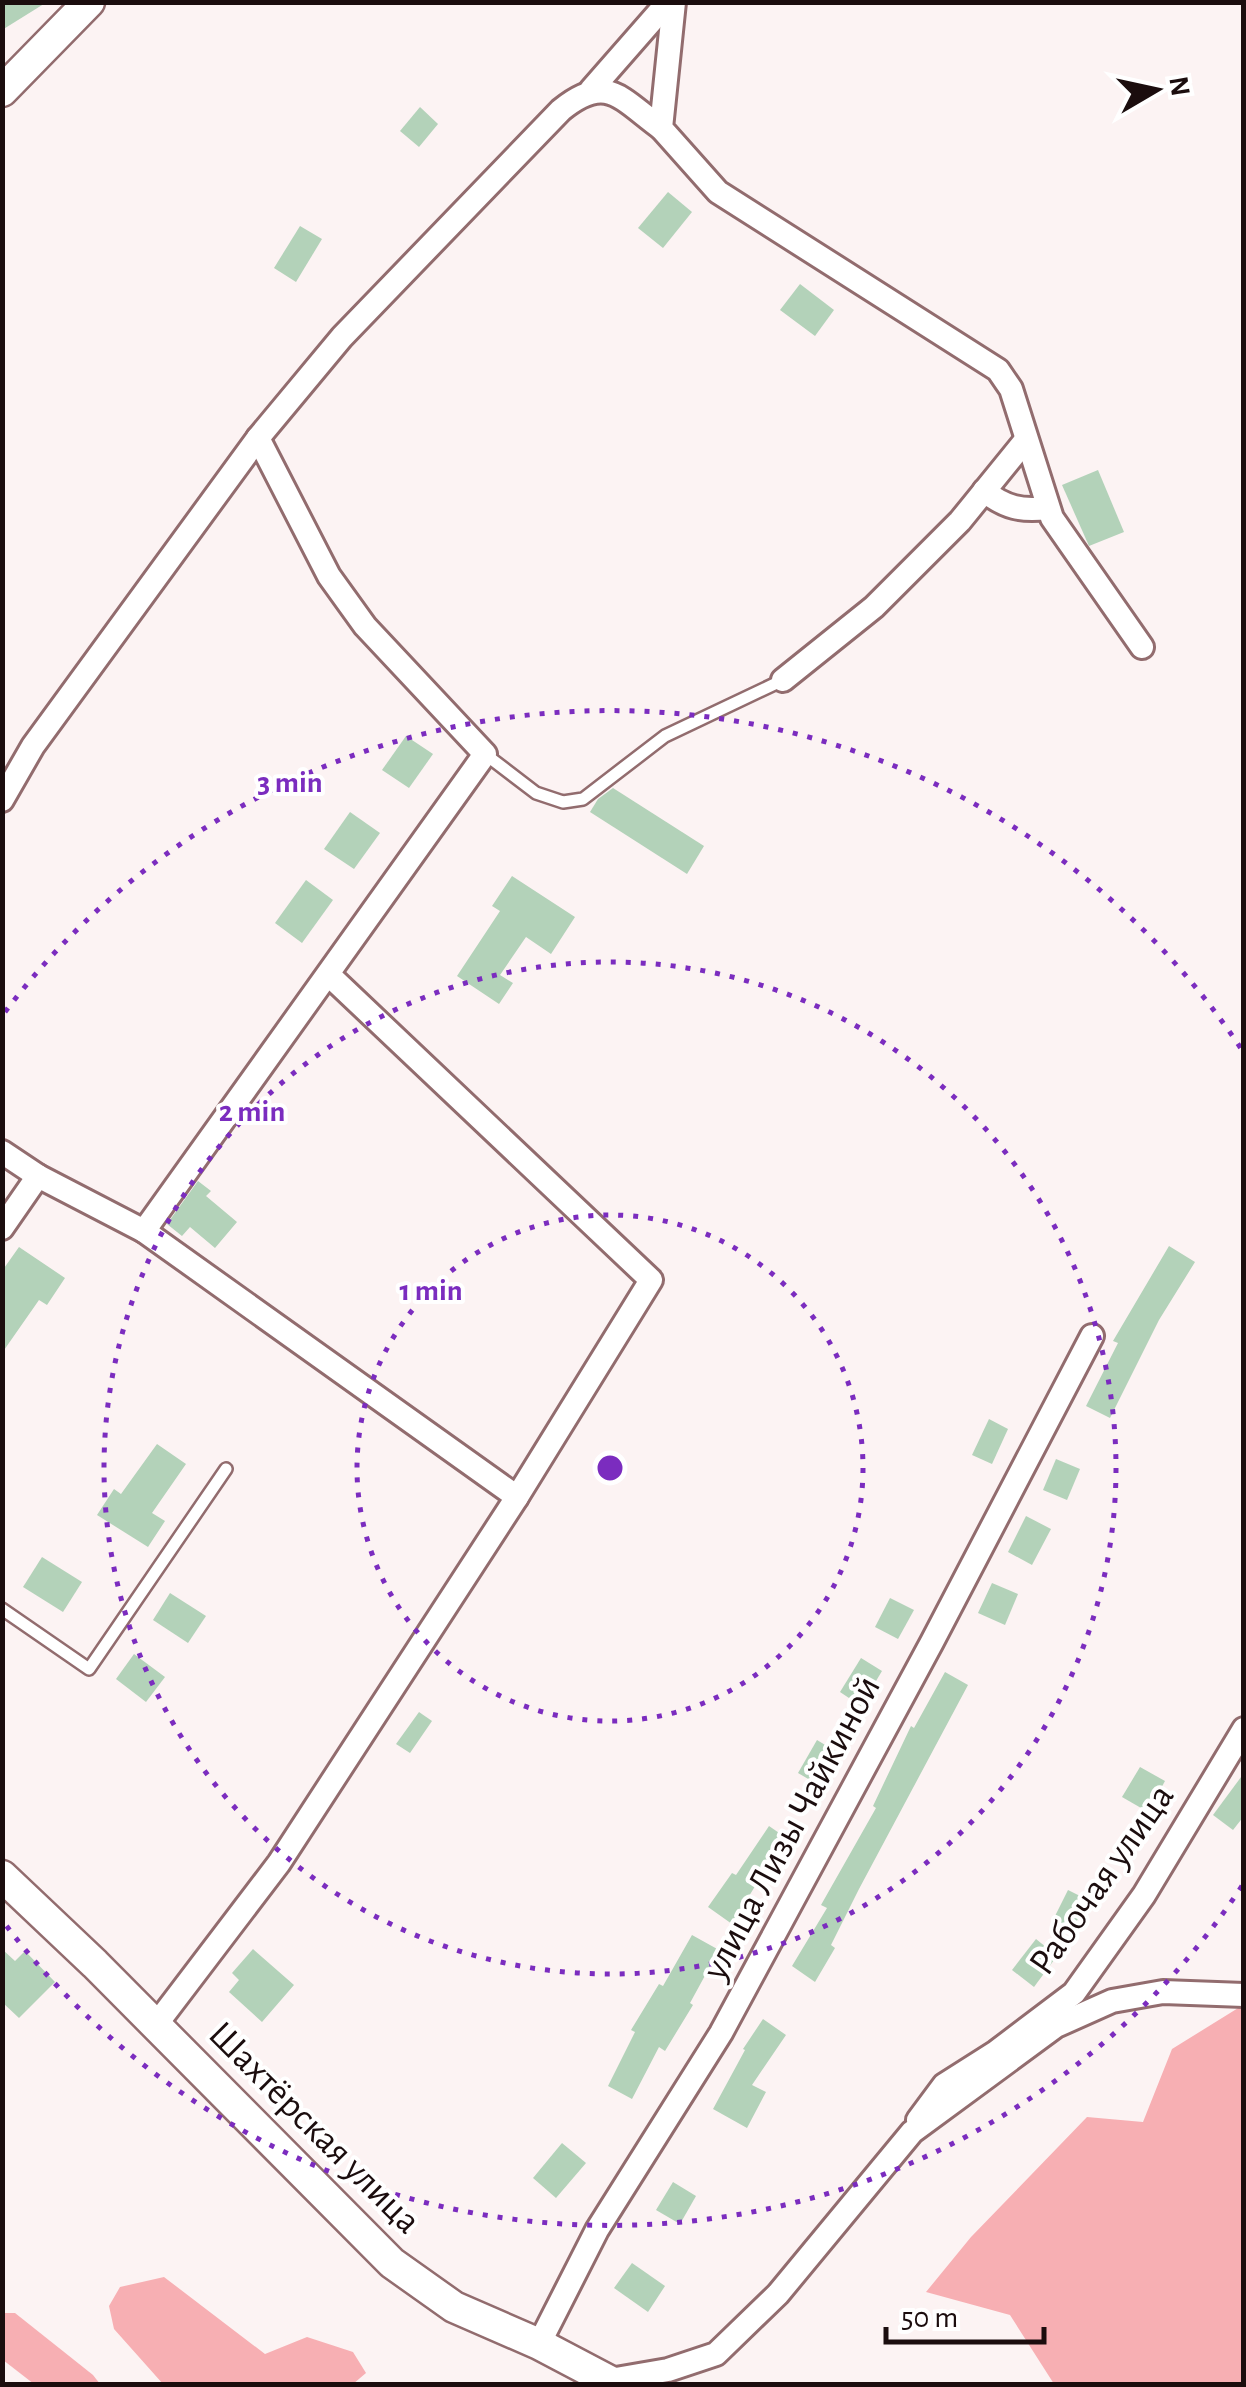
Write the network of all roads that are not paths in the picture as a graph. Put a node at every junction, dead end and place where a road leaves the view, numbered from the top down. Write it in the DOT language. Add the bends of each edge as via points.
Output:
graph roads {
  1 [pos="88,2"];
  2 [pos="671,2"];
  3 [pos="591,90"];
  4 [pos="2,91"];
  5 [pos="660,128"];
  6 [pos="258,438"];
  7 [pos="1025,441"];
  8 [pos="984,491"];
  9 [pos="1048,508"];
  10 [pos="1142,647"];
  11 [pos="782,680"];
  12 [pos="485,754"];
  13 [pos="2,800"];
  14 [pos="329,974"];
  15 [pos="2,1152"];
  16 [pos="38,1176"];
  17 [pos="2,1228"];
  18 [pos="144,1231"];
  19 [pos="1092,1336"];
  20 [pos="226,1469"];
  21 [pos="517,1496"];
  22 [pos="2,1609"];
  23 [pos="1244,1729"];
  24 [pos="2,1876"];
  25 [pos="1244,1995"];
  26 [pos="155,2026"];
  27 [pos="912,2132"];
  28 [pos="538,2344"];
  29 [pos="716,2354"];
  30 [pos="612,2382"];
  31 [pos="686,2384"];
  1 -- 4 [label="street"];
  2 -- 3 [label="street"];
  2 -- 5 [label="street"];
  3 -- 5 [label="street" via="619,97"];
  3 -- 6 [label="street" via="561,110 342,337"];
  5 -- 7 [label="street" via="718,192 998,370"];
  6 -- 12 [label="street" via="329,576 365,626"];
  6 -- 13 [label="street" via="33,746"];
  7 -- 8 [label="street"];
  7 -- 9 [label="street"];
  8 -- 9 [label="street" via="1020,511"];
  8 -- 11 [label="street" via="874,606"];
  9 -- 10 [label="street"];
  11 -- 12 [label="lane" via="665,736 583,800 536,794"];
  12 -- 14 [label="street"];
  14 -- 18 [label="street"];
  14 -- 21 [label="street" via="651,1280"];
  15 -- 16 [label="street"];
  16 -- 17 [label="street"];
  16 -- 18 [label="street"];
  18 -- 21 [label="street"];
  19 -- 28 [label="street, улица Лизы Чайкиной" via="720,2033 597,2230"];
  20 -- 22 [label="lane" via="89,1670"];
  21 -- 26 [label="street" via="279,1863"];
  23 -- 27 [label="street, Рабочая улица" via="1144,1895 1074,1993 944,2085"];
  24 -- 26 [label="street, Шахтёрская улица"];
  25 -- 27 [label="street" via="1163,1992 1112,2002 1056,2026"];
  26 -- 28 [label="street, Шахтёрская улица" via="392,2263 454,2307"];
  27 -- 29 [label="street" via="778,2294"];
  28 -- 30 [label="street, Шахтёрская улица"];
  29 -- 30 [label="street"];
  29 -- 31 [label="street"];
}
